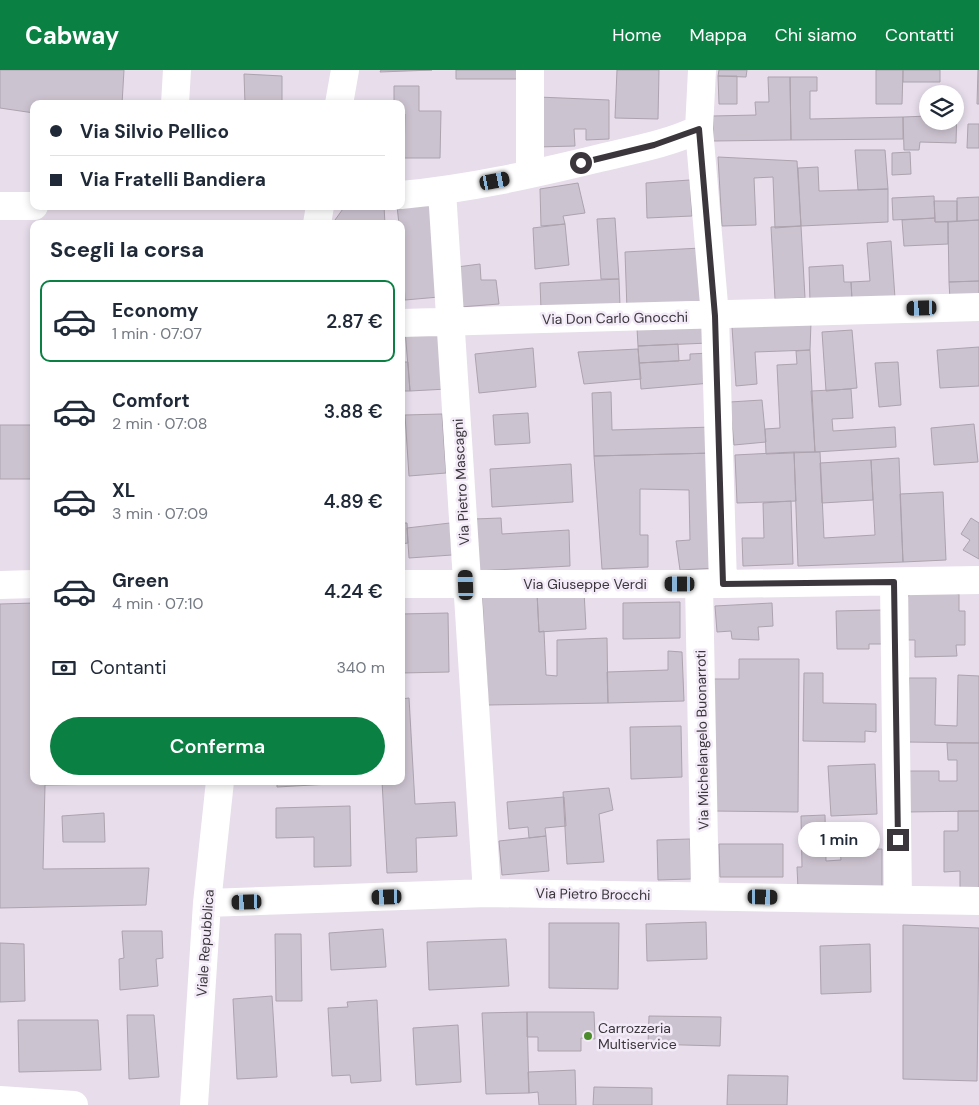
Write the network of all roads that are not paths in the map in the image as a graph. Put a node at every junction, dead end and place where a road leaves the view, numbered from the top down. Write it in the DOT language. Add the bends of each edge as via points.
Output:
graph roads {
  1 [pos="177,70"];
  2 [pos="345,70"];
  3 [pos="530,70"];
  4 [pos="702,70"];
  5 [pos="175,100"];
  6 [pos="340,100"];
  7 [pos="699,129"];
  8 [pos="530,174"];
  9 [pos="442,191"];
  10 [pos="405,195"];
  11 [pos="0,206"];
  12 [pos="30,206"];
  13 [pos="979,307"];
  14 [pos="715,316"];
  15 [pos="451,321"];
  16 [pos="405,323"];
  17 [pos="979,580"];
  18 [pos="894,582"];
  19 [pos="30,584"];
  20 [pos="405,584"];
  21 [pos="711,584"];
  22 [pos="0,585"];
  23 [pos="466,585"];
  24 [pos="220,785"];
  25 [pos="487,893"];
  26 [pos="705,896"];
  27 [pos="898,899"];
  28 [pos="979,901"];
  29 [pos="207,903"];
  30 [pos="0,1100"];
  31 [pos="74,1105"];
  32 [pos="194,1105"];
  1 -- 5 [label="street"];
  2 -- 6 [label="street"];
  3 -- 8 [label="street"];
  4 -- 7 [label="street, Via Michelangelo Buonarroti"];
  7 -- 8 [label="street" via="654,145"];
  7 -- 14 [label="street, Via Michelangelo Buonarroti"];
  8 -- 9 [label="street"];
  9 -- 10 [label="street"];
  9 -- 15 [label="street, Via Pietro Mascagni"];
  11 -- 12 [label="street"];
  13 -- 14 [label="street, Via Don Carlo Gnocchi"];
  14 -- 15 [label="street, Via Don Carlo Gnocchi"];
  14 -- 21 [label="street, Via Michelangelo Buonarroti"];
  15 -- 16 [label="street, Via Don Carlo Gnocchi"];
  15 -- 23 [label="street, Via Pietro Mascagni"];
  17 -- 18 [label="street, Via Giuseppe Verdi"];
  18 -- 21 [label="street, Via Giuseppe Verdi"];
  18 -- 27 [label="street"];
  19 -- 22 [label="street"];
  20 -- 23 [label="street, Via Giuseppe Verdi"];
  21 -- 23 [label="street, Via Giuseppe Verdi"];
  21 -- 26 [label="street, Via Michelangelo Buonarroti"];
  23 -- 25 [label="street, Via Pietro Mascagni"];
  24 -- 29 [label="street, Viale Repubblica"];
  25 -- 26 [label="street, Via Pietro Brocchi"];
  25 -- 29 [label="street, Via Pietro Brocchi"];
  26 -- 27 [label="street, Via Pietro Brocchi"];
  27 -- 28 [label="street, Via Pietro Brocchi"];
  29 -- 32 [label="street, Viale Repubblica"];
  30 -- 31 [label="street"];
}
